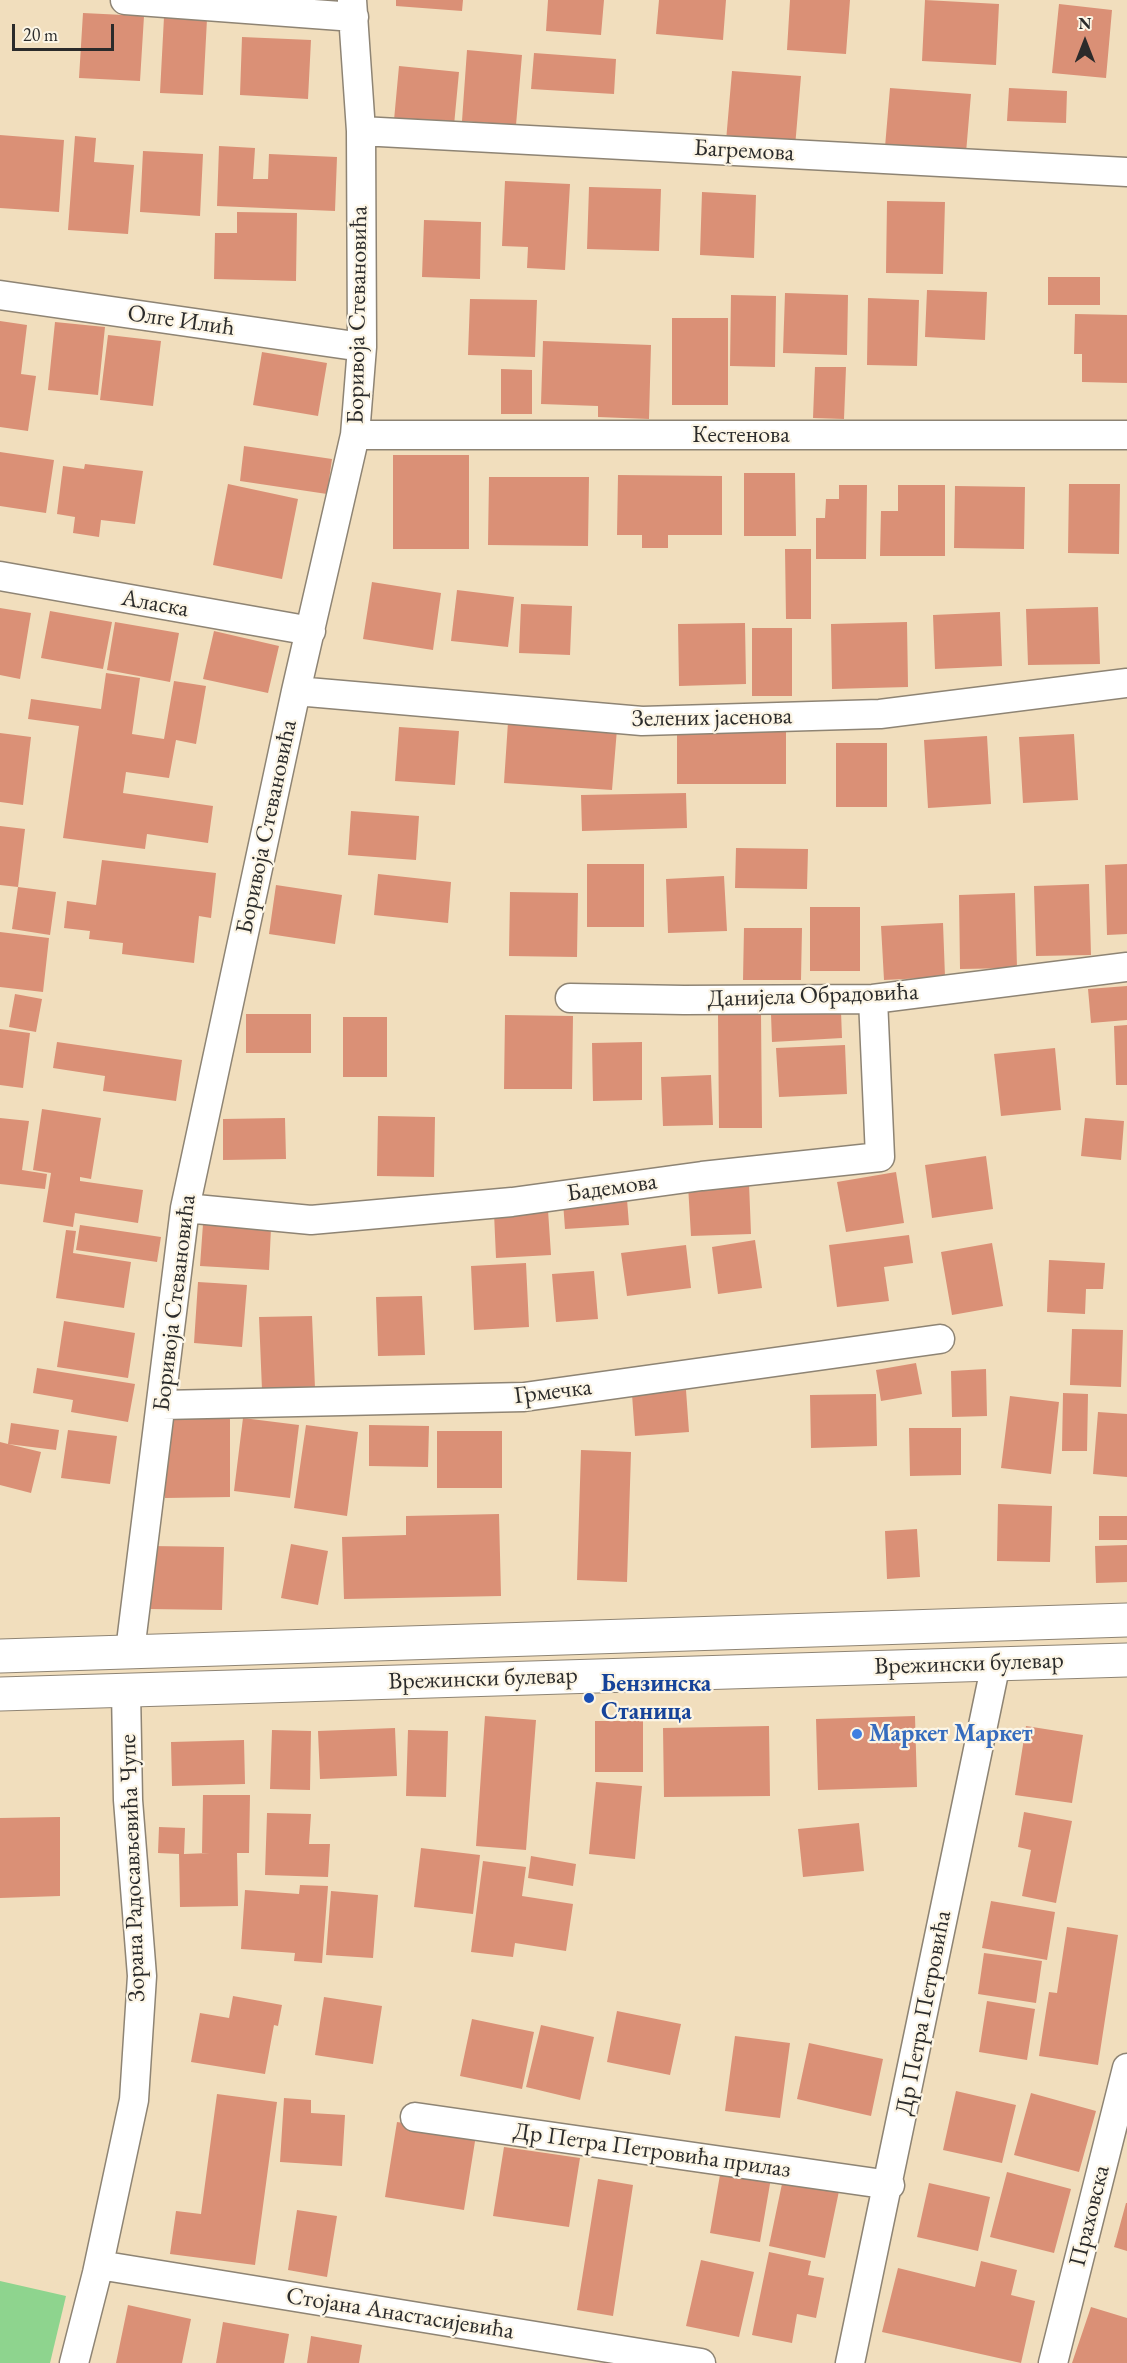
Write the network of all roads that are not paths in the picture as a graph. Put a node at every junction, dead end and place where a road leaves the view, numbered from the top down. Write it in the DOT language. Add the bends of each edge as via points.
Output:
graph roads {
  1 [pos="124,0"];
  2 [pos="353,9"];
  3 [pos="361,131"];
  4 [pos="1127,171"];
  5 [pos="0,296"];
  6 [pos="362,347"];
  7 [pos="356,435"];
  8 [pos="1127,435"];
  9 [pos="0,576"];
  10 [pos="311,632"];
  11 [pos="1127,683"];
  12 [pos="296,691"];
  13 [pos="1127,967"];
  14 [pos="570,998"];
  15 [pos="873,999"];
  16 [pos="185,1208"];
  17 [pos="940,1340"];
  18 [pos="162,1405"];
  19 [pos="1127,1620"];
  20 [pos="130,1652"];
  21 [pos="0,1656"];
  22 [pos="1127,1660"];
  23 [pos="996,1663"];
  24 [pos="126,1690"];
  25 [pos="0,1694"];
  26 [pos="1127,2068"];
  27 [pos="415,2117"];
  28 [pos="890,2185"];
  29 [pos="99,2265"];
  30 [pos="74,2363"];
  31 [pos="701,2363"];
  32 [pos="850,2363"];
  33 [pos="1053,2363"];
  1 -- 2 [label="street"];
  2 -- 3 [label="street, Боривоја Стевановића"];
  3 -- 4 [label="street, Багремова"];
  3 -- 6 [label="street, Боривоја Стевановића"];
  5 -- 6 [label="street, Олге Илић"];
  6 -- 7 [label="street, Боривоја Стевановића"];
  7 -- 8 [label="street, Кестенова"];
  7 -- 10 [label="street, Боривоја Стевановића"];
  9 -- 10 [label="street, Аласка"];
  10 -- 12 [label="street, Боривоја Стевановића"];
  11 -- 12 [label="street, Зелених јасенова" via="880,714 642,721"];
  12 -- 16 [label="street, Боривоја Стевановића"];
  13 -- 15 [label="street, Данијела Обрадовића"];
  14 -- 15 [label="street, Данијела Обрадовића"];
  15 -- 16 [label="street, Бадемова" via="880,1157 512,1202 311,1220"];
  16 -- 18 [label="street, Боривоја Стевановића"];
  17 -- 18 [label="street, Грмечка" via="524,1397"];
  18 -- 20 [label="street, Боривоја Стевановића"];
  19 -- 20 [label="main road, Врежински булевар"];
  20 -- 21 [label="main road, Врежински булевар"];
  22 -- 23 [label="main road, Врежински булевар"];
  23 -- 24 [label="main road, Врежински булевар"];
  23 -- 28 [label="street, Др Петра Петровића"];
  24 -- 25 [label="main road, Врежински булевар"];
  24 -- 29 [label="street, Зорана Радосављевића Чупе" via="129,1800 142,1976 134,2100"];
  26 -- 33 [label="street, Праховска"];
  27 -- 28 [label="street, Др Петра Петровића прилаз"];
  28 -- 32 [label="street, Др Петра Петровића"];
  29 -- 30 [label="street, Зорана Радосављевића Чупе"];
  29 -- 31 [label="street, Стојана Анастасијевића"];
}
